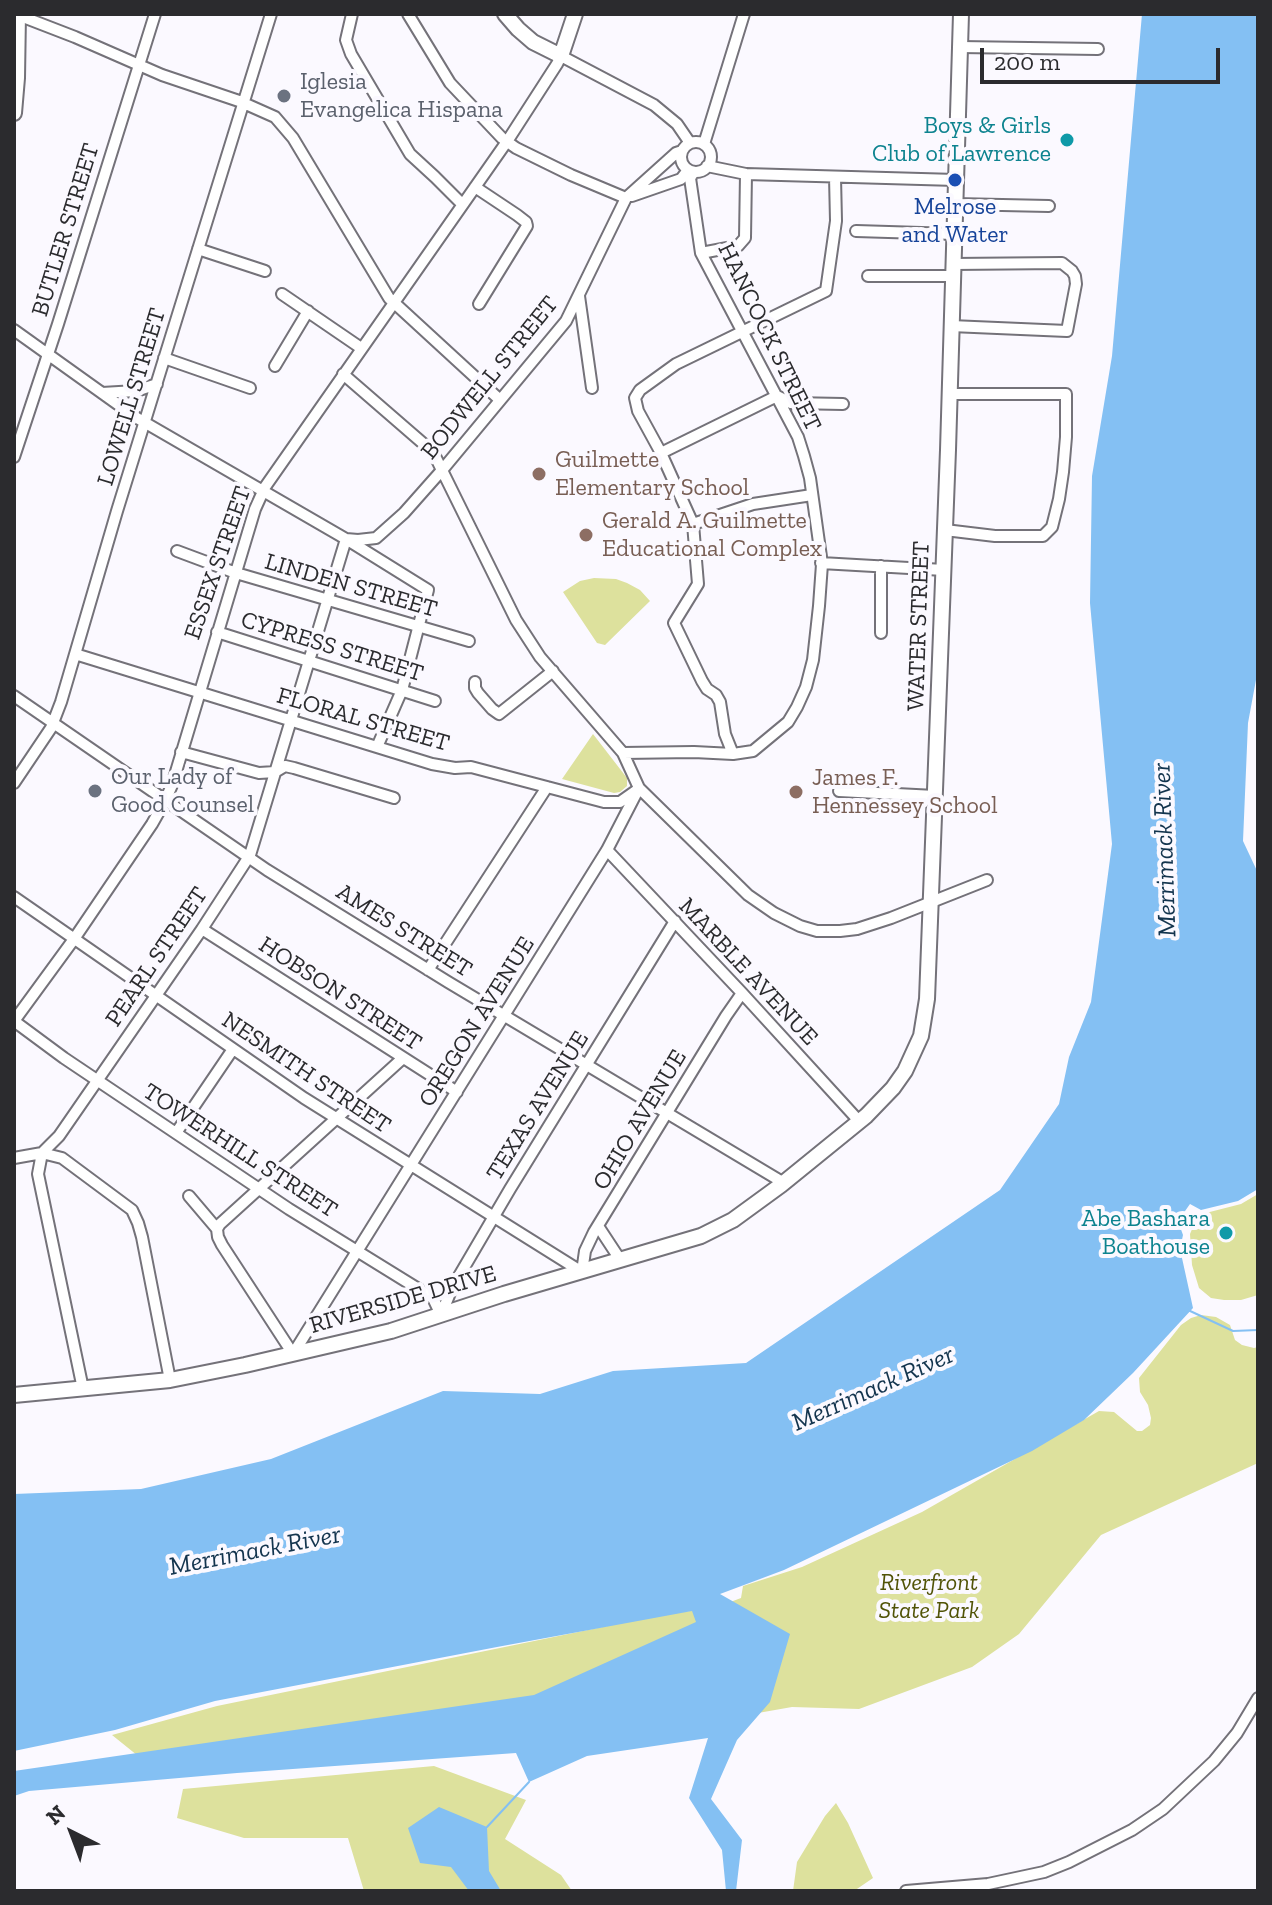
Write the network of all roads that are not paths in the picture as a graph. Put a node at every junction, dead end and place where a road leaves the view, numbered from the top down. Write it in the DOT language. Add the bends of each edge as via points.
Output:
graph roads {
  1 [pos="18,14"];
  2 [pos="155,14"];
  3 [pos="271,14"];
  4 [pos="352,14"];
  5 [pos="408,14"];
  6 [pos="505,14"];
  7 [pos="575,14"];
  8 [pos="744,14"];
  9 [pos="961,14"];
  10 [pos="960,47"];
  11 [pos="1098,49"];
  12 [pos="561,56"];
  13 [pos="16,64"];
  14 [pos="139,65"];
  15 [pos="243,103"];
  16 [pos="14,113"];
  17 [pos="507,141"];
  18 [pos="704,144"];
  19 [pos="686,147"];
  20 [pos="707,166"];
  21 [pos="691,171"];
  22 [pos="746,174"];
  23 [pos="835,177"];
  24 [pos="956,180"];
  25 [pos="475,187"];
  26 [pos="626,198"];
  27 [pos="462,204"];
  28 [pos="955,204"];
  29 [pos="1049,206"];
  30 [pos="856,231"];
  31 [pos="954,234"];
  32 [pos="198,249"];
  33 [pos="701,253"];
  34 [pos="953,270"];
  35 [pos="265,271"];
  36 [pos="868,276"];
  37 [pos="282,294"];
  38 [pos="579,296"];
  39 [pos="394,302"];
  40 [pos="479,304"];
  41 [pos="308,311"];
  42 [pos="951,326"];
  43 [pos="14,330"];
  44 [pos="743,332"];
  45 [pos="361,348"];
  46 [pos="48,354"];
  47 [pos="164,358"];
  48 [pos="275,366"];
  49 [pos="343,374"];
  50 [pos="157,384"];
  51 [pos="250,388"];
  52 [pos="592,388"];
  53 [pos="102,393"];
  54 [pos="950,394"];
  55 [pos="777,396"];
  56 [pos="500,400"];
  57 [pos="843,404"];
  58 [pos="145,423"];
  59 [pos="661,453"];
  60 [pos="14,457"];
  61 [pos="443,469"];
  62 [pos="263,492"];
  63 [pos="812,495"];
  64 [pos="693,524"];
  65 [pos="945,530"];
  66 [pos="346,539"];
  67 [pos="177,551"];
  68 [pos="821,563"];
  69 [pos="881,566"];
  70 [pos="944,570"];
  71 [pos="236,573"];
  72 [pos="327,600"];
  73 [pos="420,627"];
  74 [pos="217,632"];
  75 [pos="881,633"];
  76 [pos="469,641"];
  77 [pos="75,654"];
  78 [pos="309,661"];
  79 [pos="553,671"];
  80 [pos="475,682"];
  81 [pos="402,690"];
  82 [pos="199,692"];
  83 [pos="14,696"];
  84 [pos="435,701"];
  85 [pos="291,720"];
  86 [pos="53,723"];
  87 [pos="377,747"];
  88 [pos="181,752"];
  89 [pos="623,753"];
  90 [pos="733,754"];
  91 [pos="275,772"];
  92 [pos="14,783"];
  93 [pos="547,787"];
  94 [pos="639,788"];
  95 [pos="839,791"];
  96 [pos="935,796"];
  97 [pos="394,798"];
  98 [pos="165,801"];
  99 [pos="607,850"];
  100 [pos="248,858"];
  101 [pos="987,880"];
  102 [pos="14,897"];
  103 [pos="931,902"];
  104 [pos="675,921"];
  105 [pos="202,929"];
  106 [pos="74,939"];
  107 [pos="428,970"];
  108 [pos="742,993"];
  109 [pos="156,995"];
  110 [pos="504,1016"];
  111 [pos="14,1021"];
  112 [pos="233,1049"];
  113 [pos="403,1058"];
  114 [pos="586,1065"];
  115 [pos="97,1080"];
  116 [pos="457,1092"];
  117 [pos="667,1115"];
  118 [pos="336,1119"];
  119 [pos="859,1121"];
  120 [pos="176,1133"];
  121 [pos="42,1153"];
  122 [pos="14,1158"];
  123 [pos="411,1167"];
  124 [pos="784,1183"];
  125 [pos="259,1189"];
  126 [pos="189,1196"];
  127 [pos="493,1217"];
  128 [pos="598,1226"];
  129 [pos="217,1229"];
  130 [pos="359,1251"];
  131 [pos="621,1261"];
  132 [pos="582,1272"];
  133 [pos="441,1315"];
  134 [pos="293,1354"];
  135 [pos="170,1380"];
  136 [pos="83,1389"];
  137 [pos="14,1395"];
  138 [pos="1257,1703"];
  139 [pos="906,1891"];
  1 -- 13 [label="main road"];
  1 -- 14 [label="street"];
  2 -- 14 [label="street, BUTLER STREET"];
  3 -- 15 [label="street, LOWELL STREET"];
  4 -- 27 [label="street" via="346,40 351,54 410,154"];
  5 -- 17 [label="street" via="450,83"];
  6 -- 12 [label="main road" via="533,42"];
  7 -- 12 [label="main road, ESSEX STREET"];
  8 -- 18 [label="street"];
  9 -- 10 [label="main road, WATER STREET"];
  10 -- 11 [label="street"];
  10 -- 24 [label="main road, WATER STREET"];
  12 -- 17 [label="street, ESSEX STREET"];
  12 -- 19 [label="street" via="654,105 677,124"];
  13 -- 16 [label="main road"];
  14 -- 15 [label="street"];
  14 -- 46 [label="street, BUTLER STREET"];
  15 -- 32 [label="street, LOWELL STREET"];
  15 -- 39 [label="street" via="265,111 284,127"];
  17 -- 25 [label="street, ESSEX STREET"];
  17 -- 26 [label="street"];
  18 -- 19 [label="street"];
  18 -- 20 [label="street" via="710,152"];
  19 -- 21 [label="street" via="682,162"];
  19 -- 26 [label="street, BODWELL STREET"];
  20 -- 21 [label="street"];
  20 -- 22 [label="street"];
  21 -- 26 [label="street"];
  21 -- 33 [label="street, HANCOCK STREET"];
  22 -- 23 [label="street"];
  22 -- 33 [label="street" via="745,238 738,246"];
  23 -- 24 [label="street"];
  23 -- 44 [label="street" via="836,221 826,291"];
  24 -- 28 [label="main road, WATER STREET"];
  25 -- 27 [label="street, ESSEX STREET"];
  25 -- 40 [label="street" via="527,226"];
  26 -- 38 [label="street, BODWELL STREET"];
  27 -- 39 [label="street, ESSEX STREET"];
  28 -- 29 [label="street"];
  28 -- 31 [label="main road, WATER STREET"];
  30 -- 31 [label="street"];
  31 -- 34 [label="main road, WATER STREET"];
  32 -- 35 [label="street"];
  32 -- 47 [label="street, LOWELL STREET"];
  33 -- 44 [label="street, HANCOCK STREET"];
  34 -- 36 [label="street"];
  34 -- 42 [label="main road, WATER STREET"];
  34 -- 42 [label="street" via="1062,263 1076,284 1067,331"];
  37 -- 41 [label="street"];
  38 -- 52 [label="street"];
  38 -- 56 [label="street, BODWELL STREET" via="566,321"];
  39 -- 45 [label="street, ESSEX STREET"];
  39 -- 56 [label="street"];
  41 -- 45 [label="street"];
  41 -- 48 [label="street"];
  42 -- 54 [label="main road, WATER STREET"];
  43 -- 46 [label="street"];
  44 -- 55 [label="street, HANCOCK STREET"];
  44 -- 59 [label="street" via="676,364 640,390 635,398 638,411"];
  45 -- 49 [label="street, ESSEX STREET"];
  46 -- 53 [label="street"];
  46 -- 60 [label="street, BUTLER STREET"];
  47 -- 50 [label="street, LOWELL STREET"];
  47 -- 51 [label="street"];
  49 -- 61 [label="street" via="433,452"];
  49 -- 62 [label="street, ESSEX STREET"];
  50 -- 53 [label="street"];
  50 -- 58 [label="street, LOWELL STREET"];
  53 -- 58 [label="street"];
  54 -- 65 [label="main road, WATER STREET"];
  54 -- 65 [label="street" via="1066,394 1063,472 1052,527 1043,536"];
  55 -- 57 [label="street" via="791,403"];
  55 -- 59 [label="street"];
  55 -- 63 [label="street, HANCOCK STREET" via="798,437"];
  56 -- 61 [label="street, BODWELL STREET"];
  58 -- 62 [label="street"];
  58 -- 77 [label="street, LOWELL STREET"];
  59 -- 64 [label="street"];
  61 -- 66 [label="street, BODWELL STREET" via="376,538"];
  61 -- 79 [label="street" via="516,620"];
  62 -- 66 [label="street"];
  62 -- 71 [label="street, ESSEX STREET"];
  63 -- 64 [label="street" via="753,504"];
  63 -- 68 [label="street, HANCOCK STREET"];
  64 -- 90 [label="street" via="698,584 674,623 702,681 720,702"];
  65 -- 70 [label="main road, WATER STREET"];
  66 -- 72 [label="street, PEARL STREET"];
  66 -- 73 [label="street" via="428,590"];
  67 -- 71 [label="street, LINDEN STREET"];
  68 -- 69 [label="street"];
  68 -- 90 [label="street, HANCOCK STREET" via="813,660 797,707 788,722 753,751"];
  69 -- 70 [label="street"];
  69 -- 75 [label="street"];
  70 -- 96 [label="main road, WATER STREET"];
  71 -- 72 [label="street, LINDEN STREET"];
  71 -- 74 [label="street, ESSEX STREET"];
  72 -- 73 [label="street, LINDEN STREET"];
  72 -- 78 [label="street, PEARL STREET"];
  73 -- 76 [label="street, LINDEN STREET"];
  73 -- 81 [label="street"];
  74 -- 78 [label="street, CYPRESS STREET"];
  74 -- 82 [label="street, ESSEX STREET"];
  77 -- 82 [label="street, FLORAL STREET"];
  77 -- 86 [label="street, LOWELL STREET"];
  78 -- 81 [label="street, CYPRESS STREET"];
  78 -- 85 [label="street, PEARL STREET"];
  79 -- 80 [label="street" via="499,714 478,693"];
  79 -- 89 [label="street"];
  81 -- 84 [label="street, CYPRESS STREET"];
  81 -- 87 [label="street"];
  82 -- 85 [label="street, FLORAL STREET"];
  82 -- 88 [label="street, ESSEX STREET"];
  83 -- 86 [label="street, AMES STREET"];
  85 -- 87 [label="street, FLORAL STREET"];
  85 -- 91 [label="street, PEARL STREET"];
  86 -- 92 [label="street, LOWELL STREET"];
  86 -- 98 [label="street, AMES STREET"];
  87 -- 93 [label="street, FLORAL STREET"];
  88 -- 91 [label="street" via="259,773"];
  88 -- 98 [label="street, ESSEX STREET"];
  89 -- 90 [label="street, HANCOCK STREET"];
  89 -- 94 [label="street"];
  91 -- 97 [label="street" via="285,766"];
  91 -- 100 [label="street, PEARL STREET"];
  93 -- 94 [label="street, FLORAL STREET" via="604,802 620,802"];
  93 -- 107 [label="street"];
  94 -- 99 [label="street, OREGON AVENUE"];
  94 -- 103 [label="street" via="748,895 800,926 817,931 857,929"];
  95 -- 96 [label="street"];
  96 -- 103 [label="main road, WATER STREET"];
  98 -- 100 [label="street, AMES STREET"];
  98 -- 106 [label="street, ESSEX STREET"];
  99 -- 104 [label="street, MARBLE AVENUE"];
  99 -- 110 [label="street, OREGON AVENUE"];
  100 -- 105 [label="street, PEARL STREET"];
  100 -- 107 [label="street, AMES STREET"];
  101 -- 103 [label="street"];
  102 -- 106 [label="street, NESMITH STREET"];
  103 -- 119 [label="main road, WATER STREET" via="921,1036 893,1088"];
  104 -- 108 [label="street, MARBLE AVENUE"];
  104 -- 114 [label="street, TEXAS AVENUE"];
  105 -- 109 [label="street, PEARL STREET"];
  105 -- 113 [label="street, HOBSON STREET"];
  106 -- 109 [label="street, NESMITH STREET"];
  106 -- 111 [label="street, ESSEX STREET"];
  107 -- 110 [label="street, AMES STREET"];
  108 -- 117 [label="street, OHIO AVENUE"];
  108 -- 119 [label="street, MARBLE AVENUE"];
  109 -- 112 [label="street, NESMITH STREET"];
  109 -- 115 [label="street, PEARL STREET"];
  110 -- 114 [label="street, AMES STREET"];
  110 -- 116 [label="street, OREGON AVENUE"];
  111 -- 115 [label="street, TOWERHILL STREET"];
  112 -- 118 [label="street, NESMITH STREET"];
  112 -- 120 [label="street"];
  113 -- 116 [label="street, HOBSON STREET"];
  113 -- 118 [label="street"];
  114 -- 117 [label="street, AMES STREET"];
  114 -- 127 [label="street, TEXAS AVENUE"];
  115 -- 120 [label="street, TOWERHILL STREET"];
  115 -- 121 [label="street, PEARL STREET"];
  116 -- 123 [label="street, OREGON AVENUE"];
  117 -- 124 [label="street, AMES STREET"];
  117 -- 128 [label="street, OHIO AVENUE"];
  118 -- 123 [label="street, NESMITH STREET"];
  118 -- 125 [label="street"];
  119 -- 124 [label="main road, WATER STREET"];
  120 -- 125 [label="street, TOWERHILL STREET"];
  121 -- 122 [label="street"];
  121 -- 135 [label="street" via="62,1158 132,1210"];
  121 -- 136 [label="street" via="38,1174"];
  123 -- 127 [label="street, NESMITH STREET"];
  123 -- 130 [label="street, OREGON AVENUE"];
  124 -- 131 [label="main road, RIVERSIDE DRIVE" via="712,1231"];
  125 -- 129 [label="street"];
  125 -- 130 [label="street, TOWERHILL STREET"];
  126 -- 129 [label="street"];
  127 -- 132 [label="street, NESMITH STREET"];
  127 -- 133 [label="street, TEXAS AVENUE"];
  128 -- 131 [label="street"];
  128 -- 132 [label="street, OHIO AVENUE" via="585,1251"];
  129 -- 134 [label="street" via="222,1245"];
  130 -- 133 [label="street, TOWERHILL STREET" via="433,1298"];
  130 -- 134 [label="street, OREGON AVENUE"];
  131 -- 132 [label="main road, RIVERSIDE DRIVE"];
  132 -- 133 [label="main road, RIVERSIDE DRIVE"];
  133 -- 134 [label="main road, RIVERSIDE DRIVE"];
  134 -- 135 [label="main road, RIVERSIDE DRIVE"];
  135 -- 136 [label="main road, RIVERSIDE DRIVE"];
  136 -- 137 [label="main road, RIVERSIDE DRIVE"];
  138 -- 139 [label="street" via="1214,1761 1132,1830 1056,1867 1018,1878"];
}
